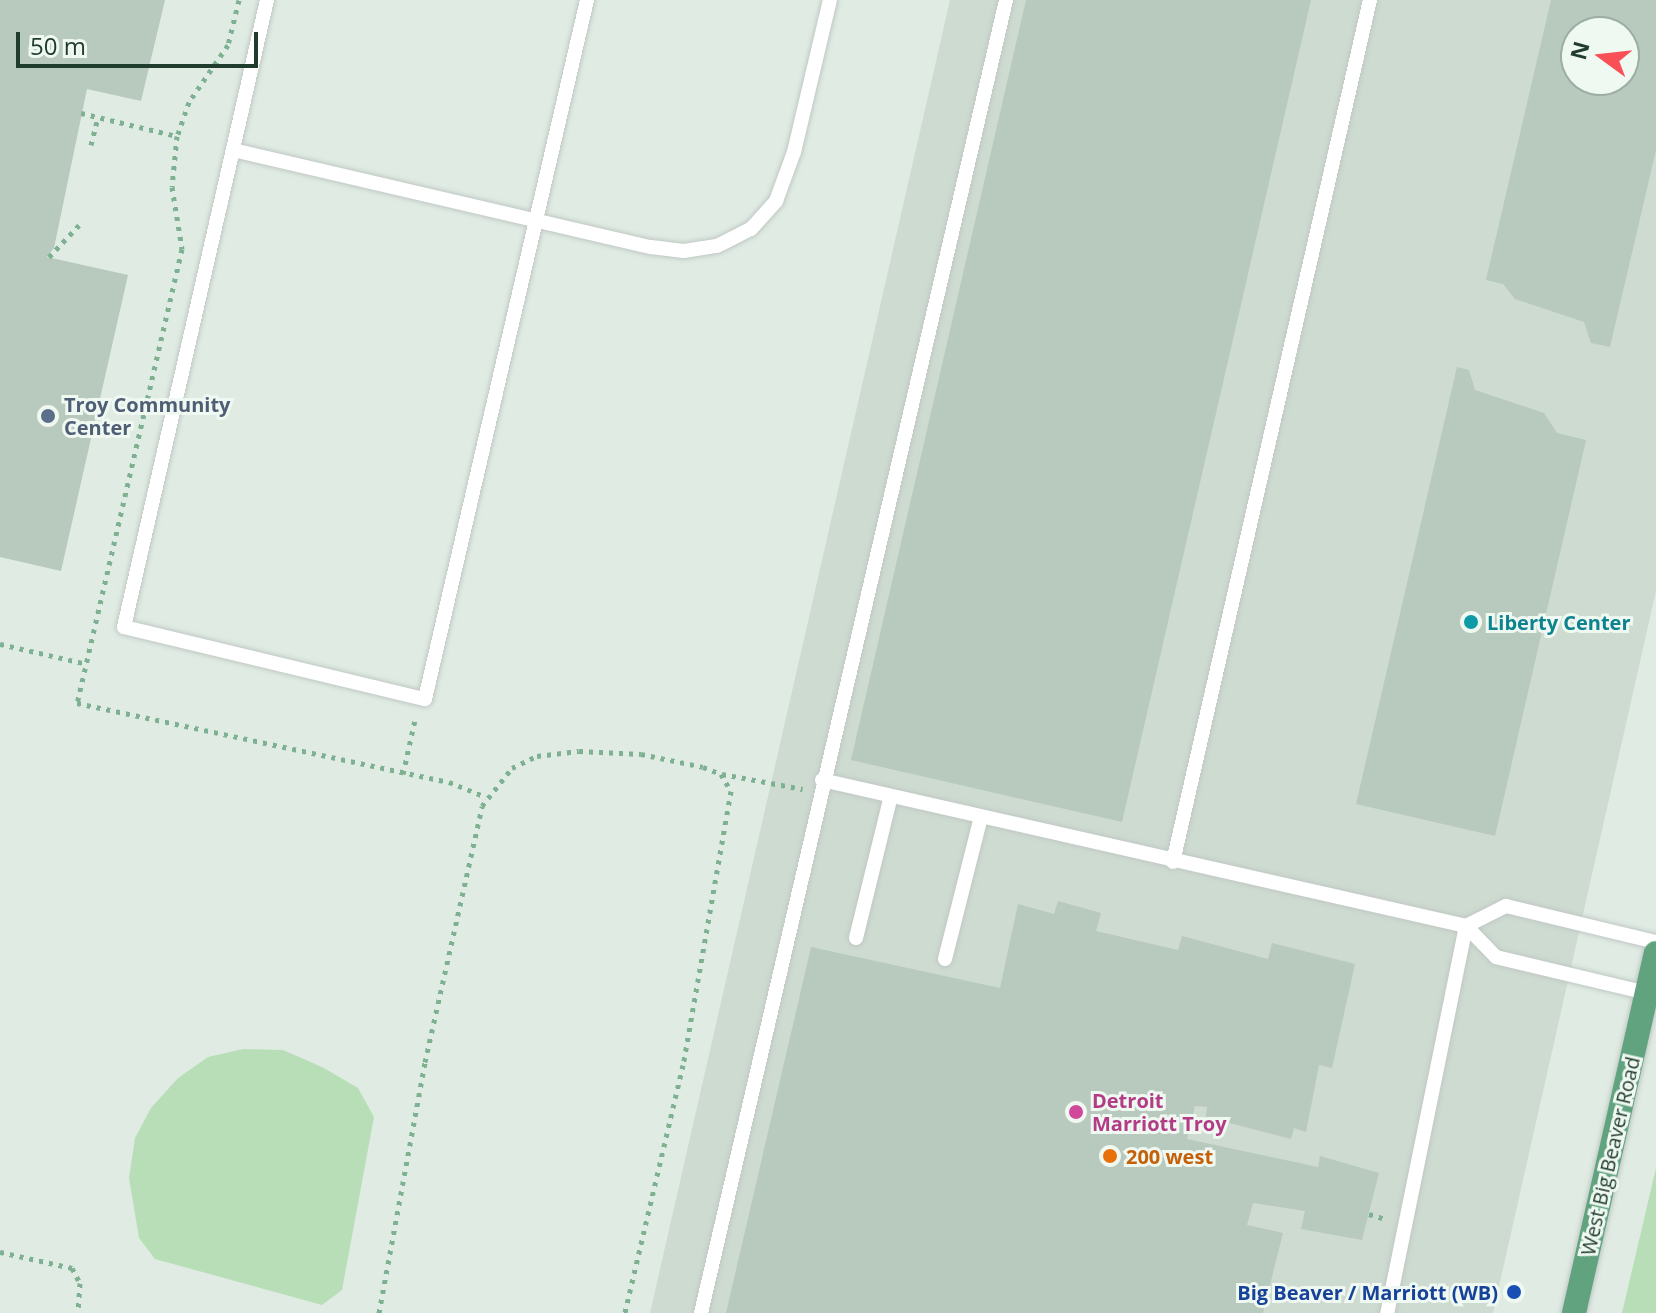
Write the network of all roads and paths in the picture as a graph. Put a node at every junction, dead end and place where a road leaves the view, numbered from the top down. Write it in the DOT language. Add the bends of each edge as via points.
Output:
graph roads {
  1 [pos="239,0"];
  2 [pos="267,0"];
  3 [pos="587,0"];
  4 [pos="830,0"];
  5 [pos="1006,0"];
  6 [pos="1370,0"];
  7 [pos="81,113"];
  8 [pos="98,117"];
  9 [pos="177,136"];
  10 [pos="91,145"];
  11 [pos="233,150"];
  12 [pos="536,220"];
  13 [pos="79,225"];
  14 [pos="49,257"];
  15 [pos="0,644"];
  16 [pos="87,664"];
  17 [pos="425,699"];
  18 [pos="403,774"];
  19 [pos="721,774"];
  20 [pos="821,787"];
  21 [pos="891,796"];
  22 [pos="486,797"];
  23 [pos="981,817"];
  24 [pos="1173,862"];
  25 [pos="1466,926"];
  26 [pos="856,938"];
  27 [pos="1656,942"];
  28 [pos="1656,953"];
  29 [pos="945,959"];
  30 [pos="1647,993"];
  31 [pos="0,1252"];
  32 [pos="78,1313"];
  33 [pos="379,1313"];
  34 [pos="625,1313"];
  35 [pos="701,1313"];
  36 [pos="1387,1313"];
  37 [pos="1574,1313"];
  1 -- 9 [label="path" via="228,45 193,95"];
  2 -- 11 [label="lane"];
  3 -- 12 [label="lane"];
  4 -- 12 [label="lane" via="786,180 771,209 751,229 717,246 684,251"];
  5 -- 20 [label="lane"];
  6 -- 24 [label="lane"];
  7 -- 8 [label="path"];
  8 -- 9 [label="path"];
  8 -- 10 [label="path"];
  9 -- 16 [label="path" via="172,187 182,249"];
  11 -- 12 [label="lane"];
  11 -- 17 [label="lane" via="124,627"];
  12 -- 17 [label="lane"];
  13 -- 14 [label="path"];
  15 -- 16 [label="path"];
  16 -- 18 [label="path" via="77,703"];
  17 -- 18 [label="path"];
  18 -- 22 [label="path" via="449,782"];
  19 -- 20 [label="path"];
  19 -- 22 [label="path" via="641,754 551,753 512,768"];
  19 -- 34 [label="path" via="731,791 730,817 683,1065"];
  20 -- 21 [label="lane"];
  20 -- 35 [label="lane"];
  21 -- 23 [label="lane"];
  21 -- 26 [label="lane"];
  22 -- 33 [label="path" via="417,1099"];
  23 -- 24 [label="lane"];
  23 -- 29 [label="lane"];
  24 -- 25 [label="lane"];
  25 -- 27 [label="lane" via="1506,906"];
  25 -- 30 [label="lane" via="1496,957"];
  25 -- 36 [label="lane"];
  28 -- 30 [label="main road, West Big Beaver Road"];
  30 -- 37 [label="main road, West Big Beaver Road"];
  31 -- 32 [label="path" via="72,1268 80,1283"];
}
